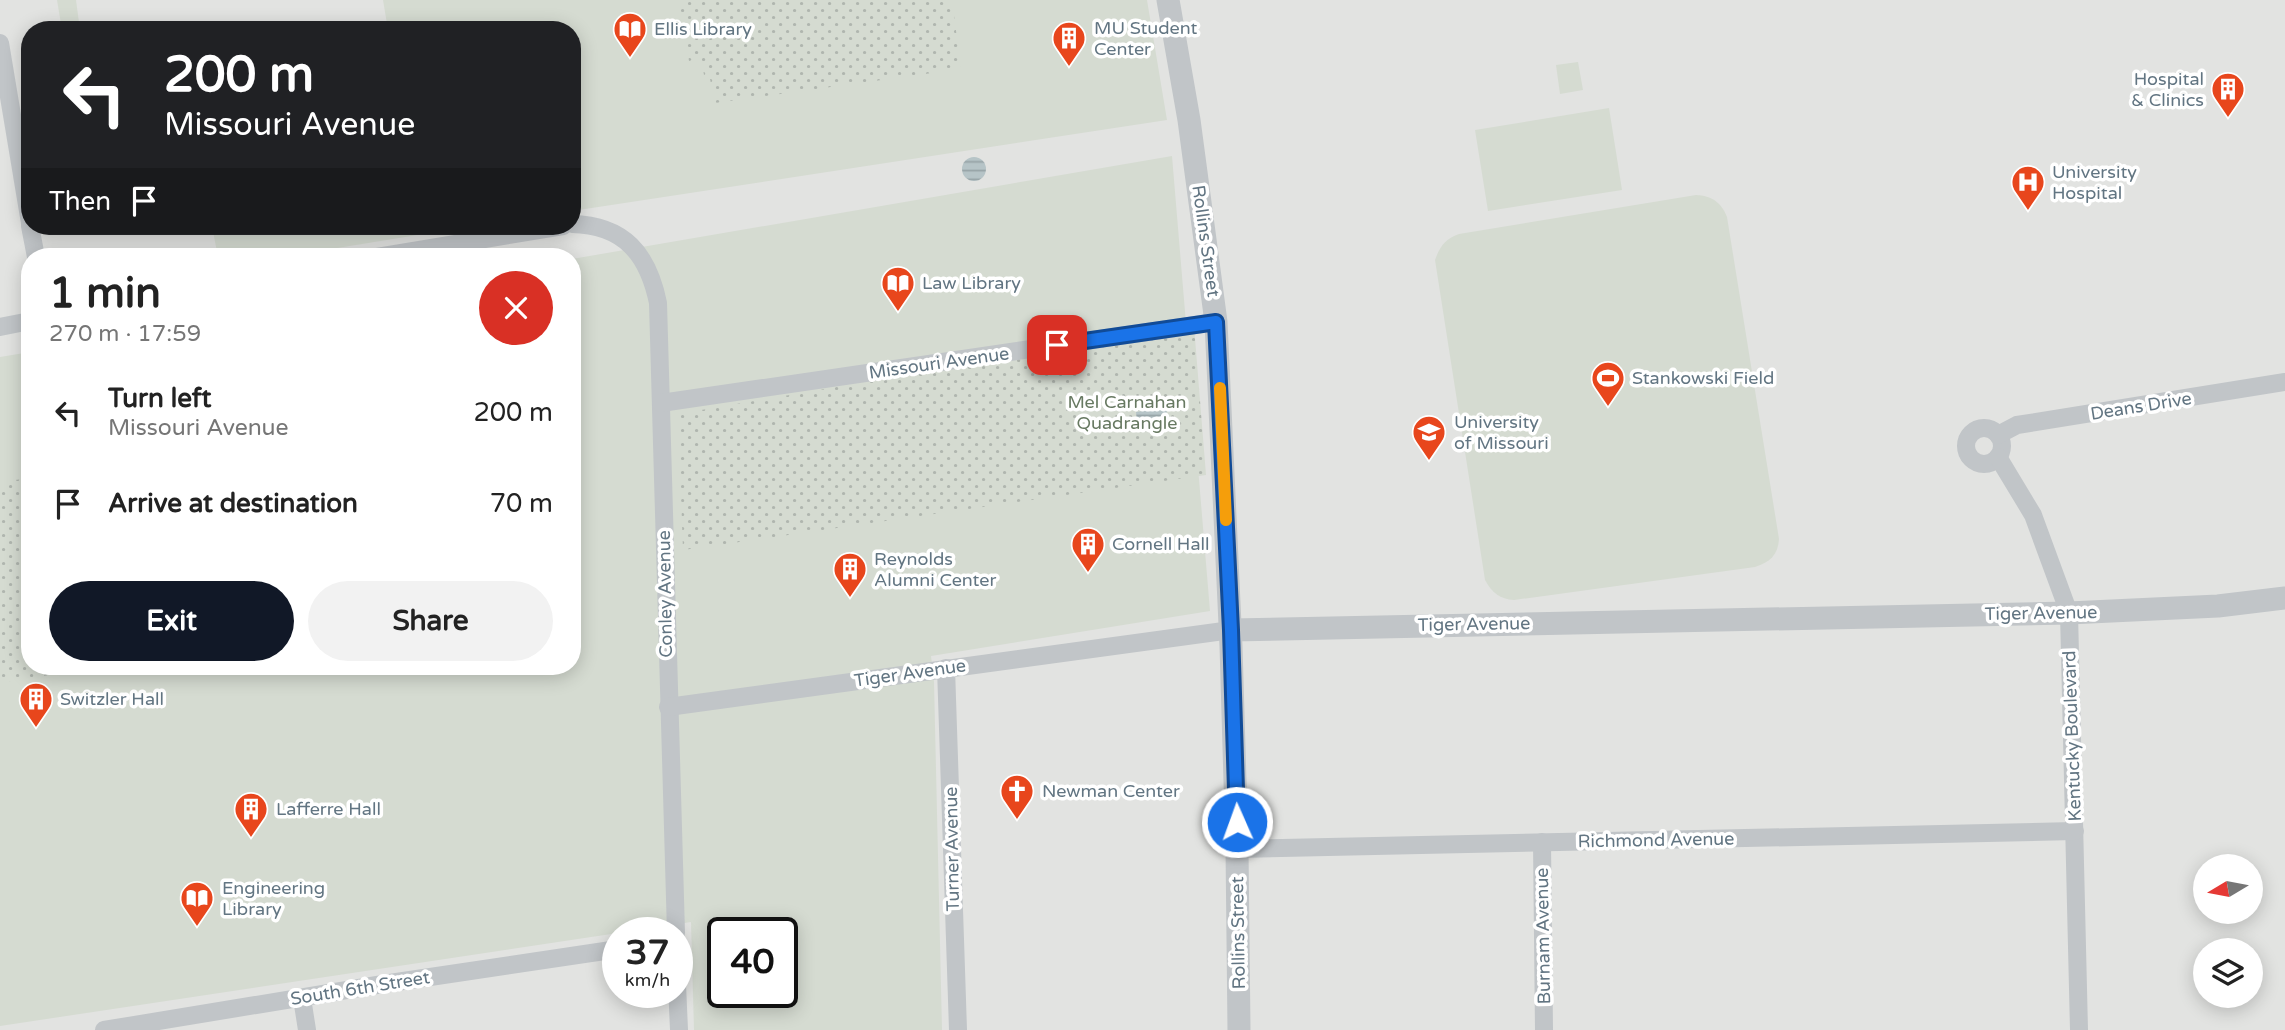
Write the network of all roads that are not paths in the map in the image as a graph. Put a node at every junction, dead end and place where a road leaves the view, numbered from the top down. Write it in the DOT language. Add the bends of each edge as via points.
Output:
graph roads {
  1 [pos="1168,0"];
  2 [pos="0,43"];
  3 [pos="21,170"];
  4 [pos="581,224"];
  5 [pos="509,235"];
  6 [pos="431,248"];
  7 [pos="1216,322"];
  8 [pos="21,323"];
  9 [pos="0,327"];
  10 [pos="2285,383"];
  11 [pos="661,403"];
  12 [pos="1998,435"];
  13 [pos="1998,457"];
  14 [pos="2285,598"];
  15 [pos="2069,612"];
  16 [pos="1231,630"];
  17 [pos="947,668"];
  18 [pos="668,707"];
  19 [pos="2075,831"];
  20 [pos="1542,842"];
  21 [pos="1237,849"];
  22 [pos="675,917"];
  23 [pos="602,951"];
  24 [pos="302,998"];
  25 [pos="678,1008"];
  26 [pos="104,1030"];
  27 [pos="307,1030"];
  28 [pos="679,1030"];
  29 [pos="958,1030"];
  30 [pos="1239,1030"];
  31 [pos="1544,1030"];
  32 [pos="2079,1030"];
  1 -- 7 [label="street, Rollins Street"];
  2 -- 3 [label="street"];
  4 -- 11 [label="street, Conley Avenue" via="597,225 623,238 643,258 658,303"];
  5 -- 6 [label="street"];
  7 -- 11 [label="street, Missouri Avenue"];
  7 -- 16 [label="street, Rollins Street"];
  8 -- 9 [label="street"];
  10 -- 12 [label="street, Deans Drive" via="2017,425"];
  11 -- 18 [label="street, Conley Avenue"];
  12 -- 13 [label="street" via="2002,444"];
  12 -- 13 [label="street" via="1980,428 1970,434 1966,445 1969,456 1978,463"];
  13 -- 15 [label="street, Kentucky Boulevard" via="2033,515"];
  14 -- 15 [label="street, Tiger Avenue" via="2218,606"];
  15 -- 16 [label="street, Tiger Avenue"];
  15 -- 19 [label="street, Kentucky Boulevard"];
  16 -- 17 [label="street, Tiger Avenue"];
  16 -- 21 [label="street, Rollins Street"];
  17 -- 18 [label="street, Tiger Avenue"];
  17 -- 29 [label="street, Turner Avenue"];
  18 -- 22 [label="street, Conley Avenue"];
  19 -- 20 [label="street, Richmond Avenue"];
  19 -- 32 [label="street, Kentucky Boulevard"];
  20 -- 21 [label="street, Richmond Avenue"];
  20 -- 31 [label="street, Burnam Avenue"];
  21 -- 30 [label="street, Rollins Street"];
  23 -- 24 [label="street, South 6th Street"];
  24 -- 26 [label="street, South 6th Street"];
  24 -- 27 [label="street"];
  25 -- 28 [label="street"];
}
